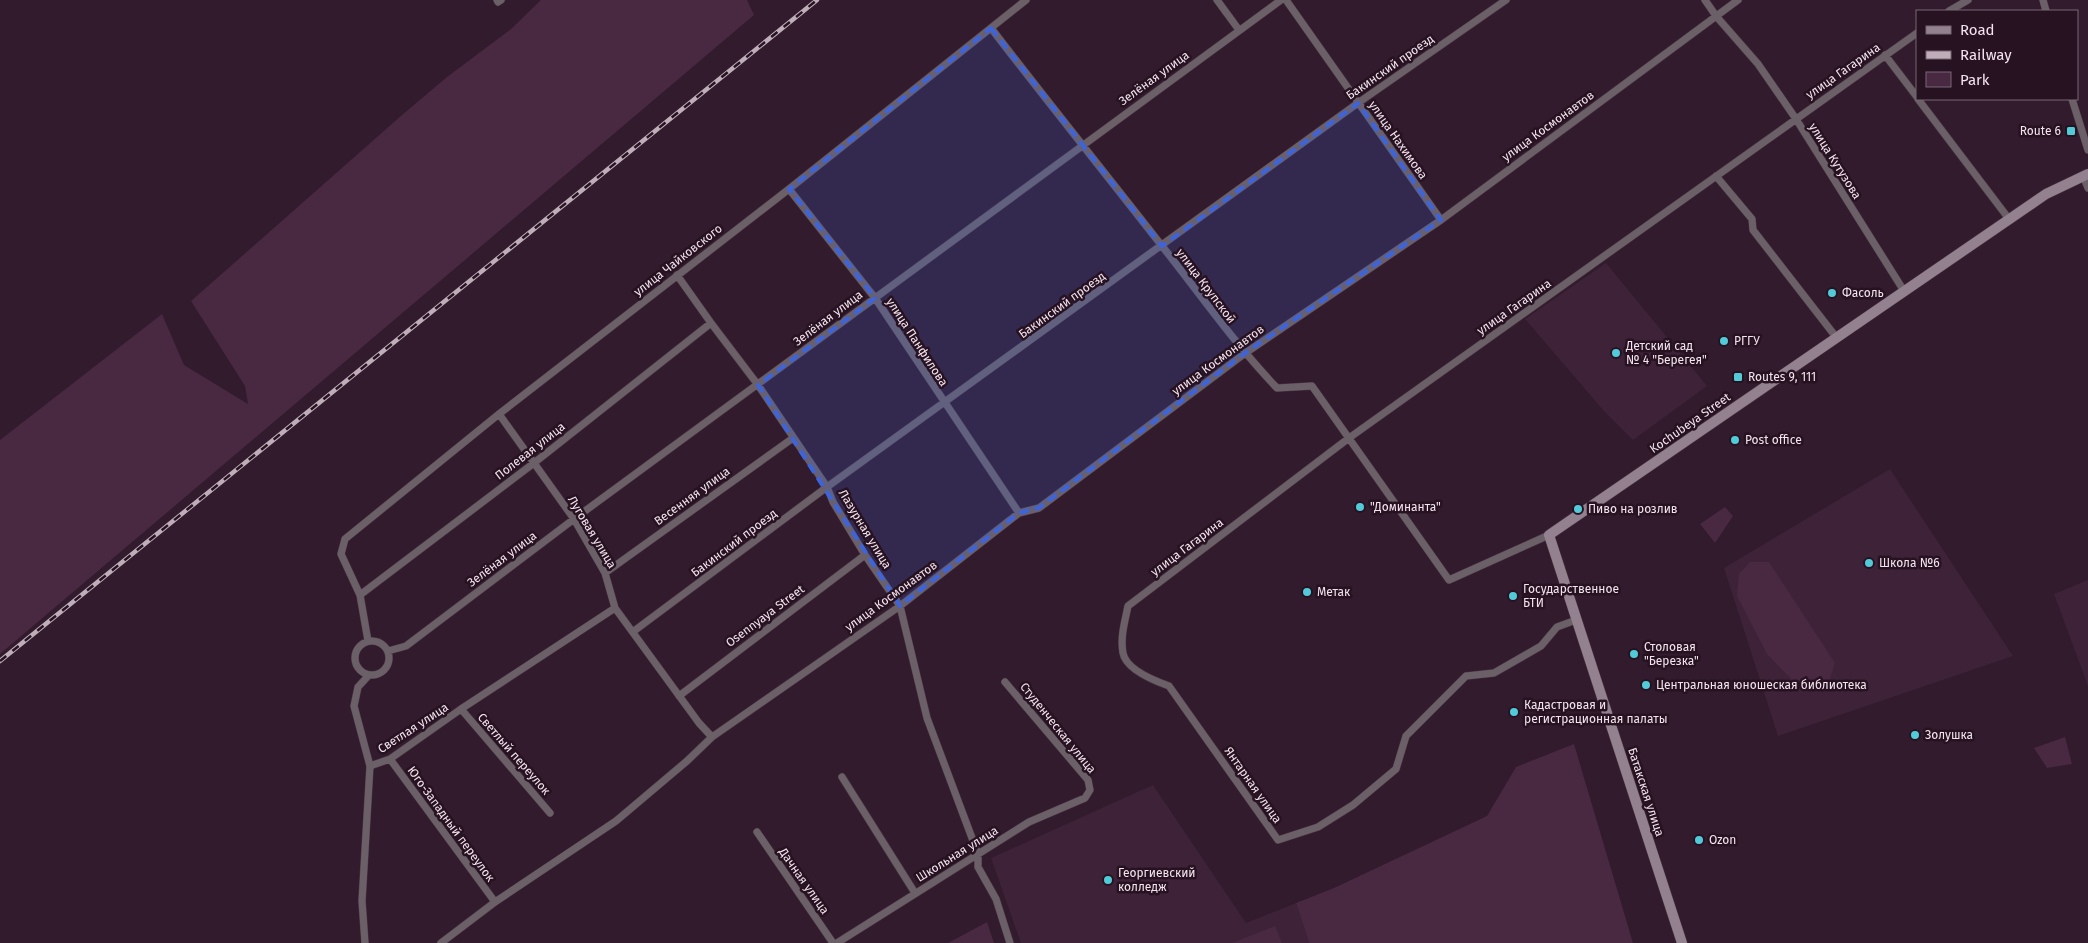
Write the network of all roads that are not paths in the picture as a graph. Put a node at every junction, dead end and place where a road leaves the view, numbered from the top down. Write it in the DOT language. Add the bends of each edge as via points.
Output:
graph roads {
  1 [pos="1026,0"];
  2 [pos="1217,0"];
  3 [pos="1281,0"];
  4 [pos="1286,0"];
  5 [pos="1506,0"];
  6 [pos="1705,0"];
  7 [pos="1738,0"];
  8 [pos="1968,0"];
  9 [pos="1951,10"];
  10 [pos="1716,16"];
  11 [pos="991,28"];
  12 [pos="1239,30"];
  13 [pos="1916,34"];
  14 [pos="1885,55"];
  15 [pos="1916,97"];
  16 [pos="1919,100"];
  17 [pos="2072,100"];
  18 [pos="1358,103"];
  19 [pos="1796,119"];
  20 [pos="1081,146"];
  21 [pos="2088,150"];
  22 [pos="2086,175"];
  23 [pos="1716,176"];
  24 [pos="2088,188"];
  25 [pos="789,190"];
  26 [pos="2009,219"];
  27 [pos="1441,220"];
  28 [pos="1162,246"];
  29 [pos="677,275"];
  30 [pos="1904,291"];
  31 [pos="875,298"];
  32 [pos="711,324"];
  33 [pos="1836,338"];
  34 [pos="1244,354"];
  35 [pos="758,385"];
  36 [pos="944,403"];
  37 [pos="499,414"];
  38 [pos="792,438"];
  39 [pos="1349,438"];
  40 [pos="534,462"];
  41 [pos="827,487"];
  42 [pos="1019,513"];
  43 [pos="574,519"];
  44 [pos="1548,535"];
  45 [pos="865,555"];
  46 [pos="605,573"];
  47 [pos="1448,580"];
  48 [pos="360,594"];
  49 [pos="900,606"];
  50 [pos="1128,606"];
  51 [pos="615,608"];
  52 [pos="1576,620"];
  53 [pos="634,631"];
  54 [pos="368,641"];
  55 [pos="388,651"];
  56 [pos="369,675"];
  57 [pos="1005,682"];
  58 [pos="679,696"];
  59 [pos="461,709"];
  60 [pos="712,737"];
  61 [pos="390,759"];
  62 [pos="370,766"];
  63 [pos="842,777"];
  64 [pos="1090,790"];
  65 [pos="550,813"];
  66 [pos="756,832"];
  67 [pos="978,854"];
  68 [pos="915,893"];
  69 [pos="495,902"];
  70 [pos="365,943"];
  71 [pos="441,943"];
  72 [pos="835,943"];
  73 [pos="1010,943"];
  74 [pos="1682,943"];
  1 -- 11 [label="street, улица Чайковского"];
  2 -- 12 [label="street"];
  3 -- 12 [label="street, Зелёная улица"];
  4 -- 18 [label="street, улица Нахимова"];
  5 -- 18 [label="street, Бакинский проезд"];
  6 -- 10 [label="street, улица Кутузова"];
  7 -- 10 [label="street, улица Космонавтов"];
  8 -- 9 [label="street"];
  10 -- 19 [label="street, улица Кутузова" via="1758,64"];
  10 -- 27 [label="street, улица Космонавтов"];
  11 -- 20 [label="street, улица Крупской"];
  11 -- 25 [label="street, улица Чайковского"];
  12 -- 20 [label="street, Зелёная улица"];
  13 -- 14 [label="street, улица Гагарина"];
  14 -- 15 [label="street"];
  14 -- 19 [label="street, улица Гагарина"];
  16 -- 26 [label="street"];
  17 -- 21 [label="street"];
  18 -- 27 [label="street, улица Нахимова"];
  18 -- 28 [label="street, Бакинский проезд"];
  19 -- 23 [label="street, улица Гагарина"];
  19 -- 30 [label="street, улица Кутузова"];
  20 -- 28 [label="street, улица Крупской"];
  20 -- 31 [label="street, Зелёная улица"];
  22 -- 24 [label="street"];
  22 -- 26 [label="main road, Kochubeya Street" via="2046,194"];
  23 -- 33 [label="street" via="1752,218 1753,230"];
  23 -- 39 [label="street, улица Гагарина"];
  25 -- 29 [label="street, улица Чайковского"];
  25 -- 31 [label="street, улица Панфилова"];
  26 -- 30 [label="main road, Kochubeya Street"];
  27 -- 34 [label="street, улица Космонавтов"];
  28 -- 34 [label="street, улица Крупской"];
  28 -- 36 [label="street, Бакинский проезд"];
  29 -- 32 [label="street, Лазурная улица"];
  29 -- 37 [label="street, улица Чайковского"];
  30 -- 33 [label="main road, Kochubeya Street"];
  31 -- 35 [label="street, Зелёная улица"];
  31 -- 36 [label="street, улица Панфилова"];
  32 -- 35 [label="street, Лазурная улица"];
  32 -- 40 [label="street, Полевая улица"];
  33 -- 44 [label="main road, Kochubeya Street"];
  34 -- 39 [label="street, улица Крупской" via="1277,388 1312,386"];
  34 -- 42 [label="street, улица Космонавтов" via="1039,508"];
  35 -- 38 [label="street, Лазурная улица"];
  35 -- 43 [label="street, Зелёная улица"];
  36 -- 41 [label="street, Бакинский проезд"];
  36 -- 42 [label="street, улица Панфилова"];
  37 -- 40 [label="street, Луговая улица"];
  37 -- 48 [label="street, улица Чайковского" via="345,539 341,554"];
  38 -- 41 [label="street, Лазурная улица"];
  38 -- 46 [label="street, Весенняя улица"];
  39 -- 47 [label="street, улица Крупской"];
  39 -- 50 [label="street, улица Гагарина"];
  40 -- 43 [label="street, Луговая улица"];
  40 -- 48 [label="street, Полевая улица"];
  41 -- 45 [label="street, Лазурная улица"];
  41 -- 53 [label="street, Бакинский проезд"];
  42 -- 49 [label="street, улица Космонавтов"];
  43 -- 46 [label="street, Луговая улица"];
  43 -- 55 [label="street, Зелёная улица" via="406,646"];
  44 -- 47 [label="street, Kochubeya Street"];
  44 -- 52 [label="main road, Батакская улица"];
  45 -- 49 [label="street, Лазурная улица"];
  45 -- 58 [label="street, Osennyaya Street"];
  46 -- 51 [label="street, Луговая улица"];
  48 -- 54 [label="street"];
  49 -- 60 [label="street, улица Космонавтов"];
  49 -- 67 [label="street, Лазурная улица" via="927,718"];
  50 -- 52 [label="street, Янтарная улица" via="1122,630 1123,654 1150,680 1169,686 1278,840 1318,827 1353,805 1396,769 1406,736 1466,676 1494,673 1541,646 1557,627"];
  51 -- 53 [label="street, Луговая улица"];
  51 -- 59 [label="street, Светлая улица"];
  52 -- 74 [label="main road, Батакская улица"];
  53 -- 58 [label="street, Луговая улица"];
  54 -- 55 [label="street" via="376,641"];
  54 -- 56 [label="street" via="358,648 354,658 356,666"];
  55 -- 56 [label="street" via="386,668 381,673"];
  56 -- 62 [label="street" via="358,687 354,706"];
  57 -- 64 [label="street, Студенческая улица" via="1088,780"];
  58 -- 60 [label="street, Луговая улица"];
  59 -- 61 [label="street, Светлая улица"];
  59 -- 65 [label="street, Светлый переулок"];
  60 -- 69 [label="street, улица Космонавтов" via="616,821"];
  61 -- 62 [label="street, Светлая улица"];
  61 -- 69 [label="street, Юго-Западный переулок"];
  62 -- 70 [label="street, Светлая улица" via="362,901"];
  63 -- 68 [label="street"];
  64 -- 67 [label="street, Школьная улица" via="1085,798 1029,822"];
  66 -- 72 [label="street, Дачная улица"];
  67 -- 68 [label="street, Школьная улица"];
  67 -- 73 [label="street, Лазурная улица" via="978,867 996,899"];
  68 -- 72 [label="street, Школьная улица"];
  69 -- 71 [label="street, улица Космонавтов"];
}
